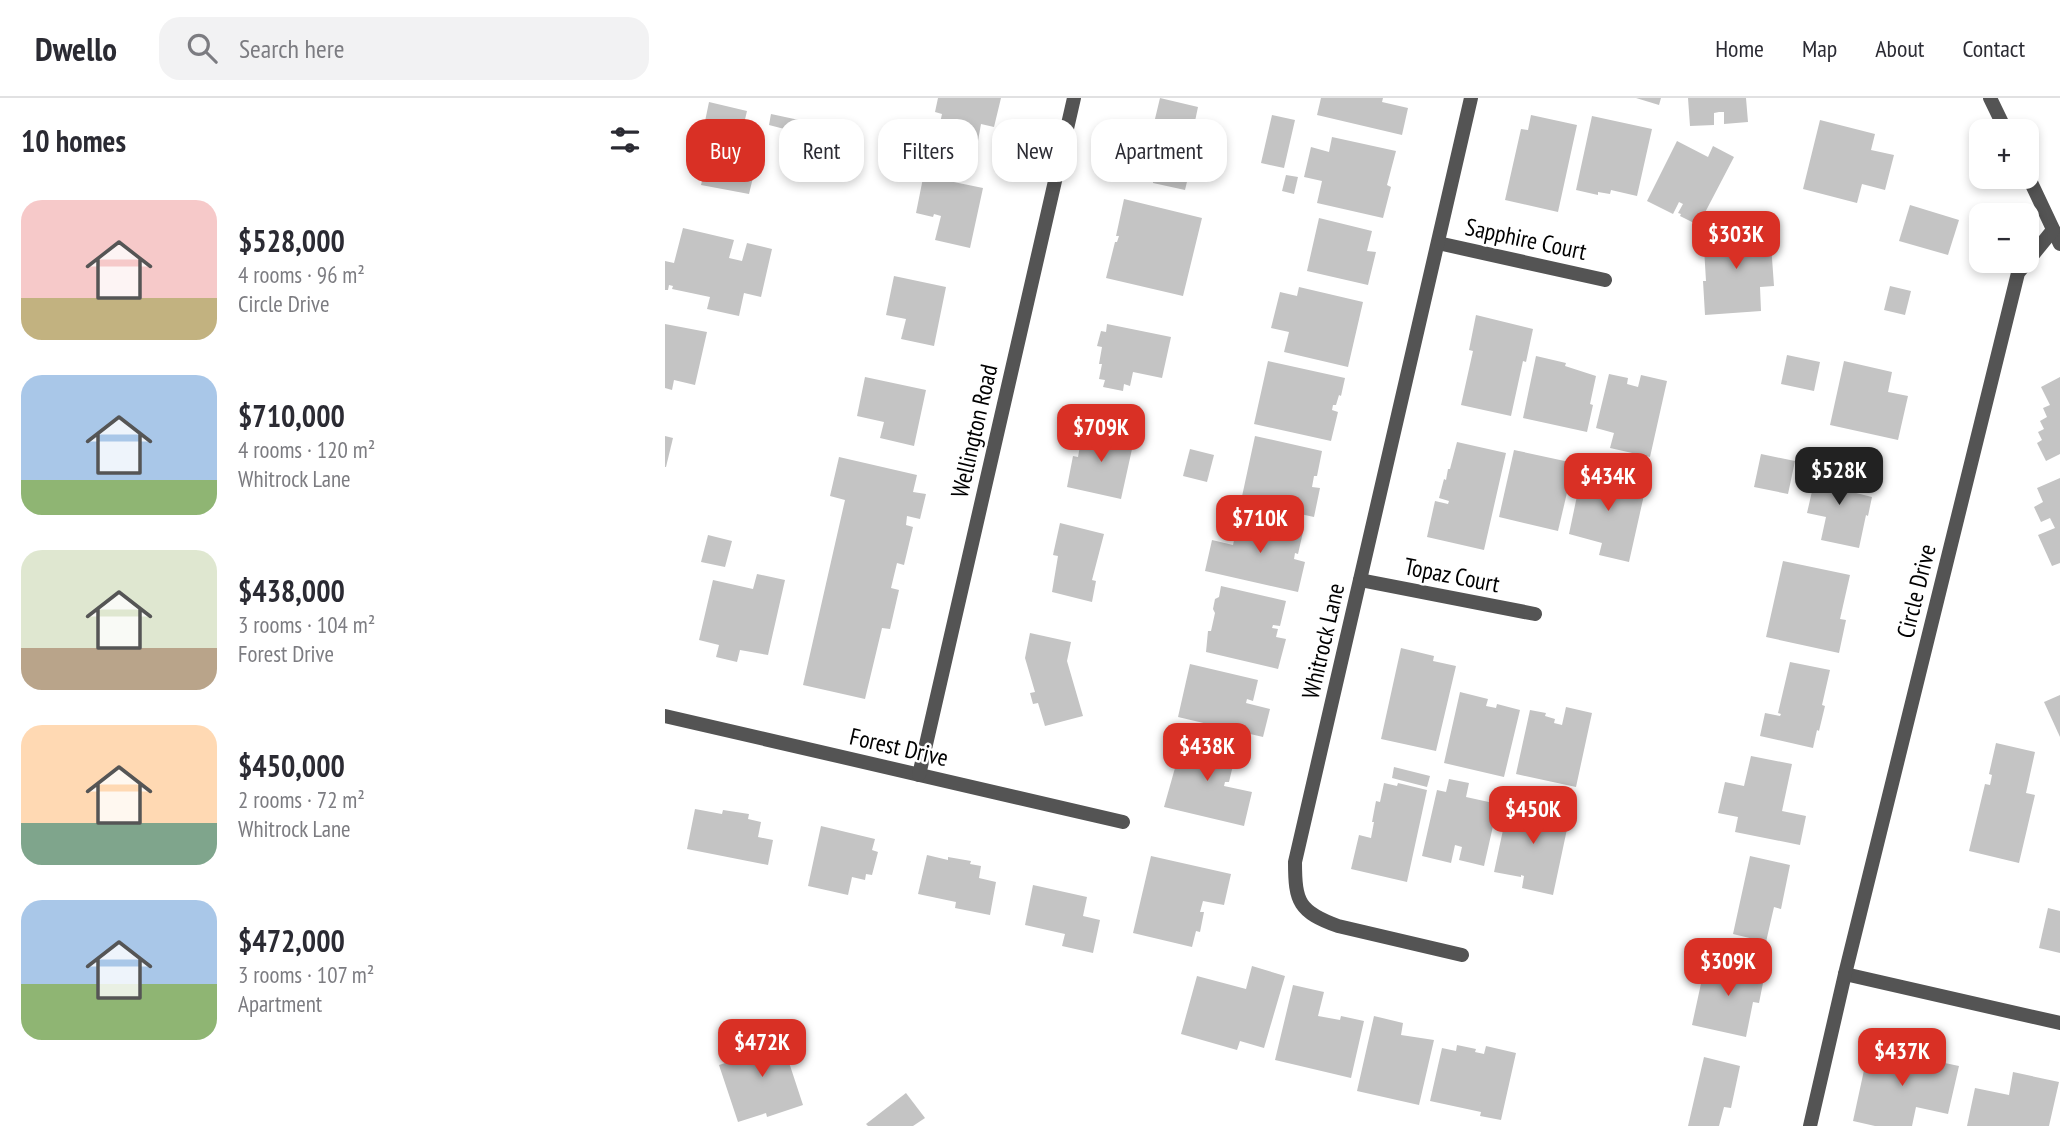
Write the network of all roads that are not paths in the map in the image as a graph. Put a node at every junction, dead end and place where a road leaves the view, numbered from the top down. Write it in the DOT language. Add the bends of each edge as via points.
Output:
graph roads {
  1 [pos="1075,98"];
  2 [pos="1471,98"];
  3 [pos="1990,98"];
  4 [pos="2000,119"];
  5 [pos="2034,189"];
  6 [pos="2053,230"];
  7 [pos="1438,243"];
  8 [pos="2060,244"];
  9 [pos="1605,280"];
  10 [pos="1360,580"];
  11 [pos="1535,614"];
  12 [pos="665,716"];
  13 [pos="919,775"];
  14 [pos="1123,822"];
  15 [pos="1462,955"];
  16 [pos="1845,974"];
  17 [pos="2060,1023"];
  18 [pos="1810,1126"];
  1 -- 13 [label="street, Wellington Road"];
  2 -- 7 [label="street, Whitrock Lane"];
  3 -- 4 [label="street"];
  5 -- 6 [label="street"];
  6 -- 8 [label="street"];
  6 -- 16 [label="street, Circle Drive" via="2018,273"];
  7 -- 9 [label="street, Sapphire Court"];
  7 -- 10 [label="street, Whitrock Lane"];
  10 -- 11 [label="street, Topaz Court"];
  10 -- 15 [label="street, Whitrock Lane" via="1295,862 1295,887 1303,908 1321,920"];
  12 -- 13 [label="street, Forest Drive"];
  13 -- 14 [label="street, Forest Drive"];
  16 -- 17 [label="street"];
  16 -- 18 [label="street, Circle Drive"];
}
